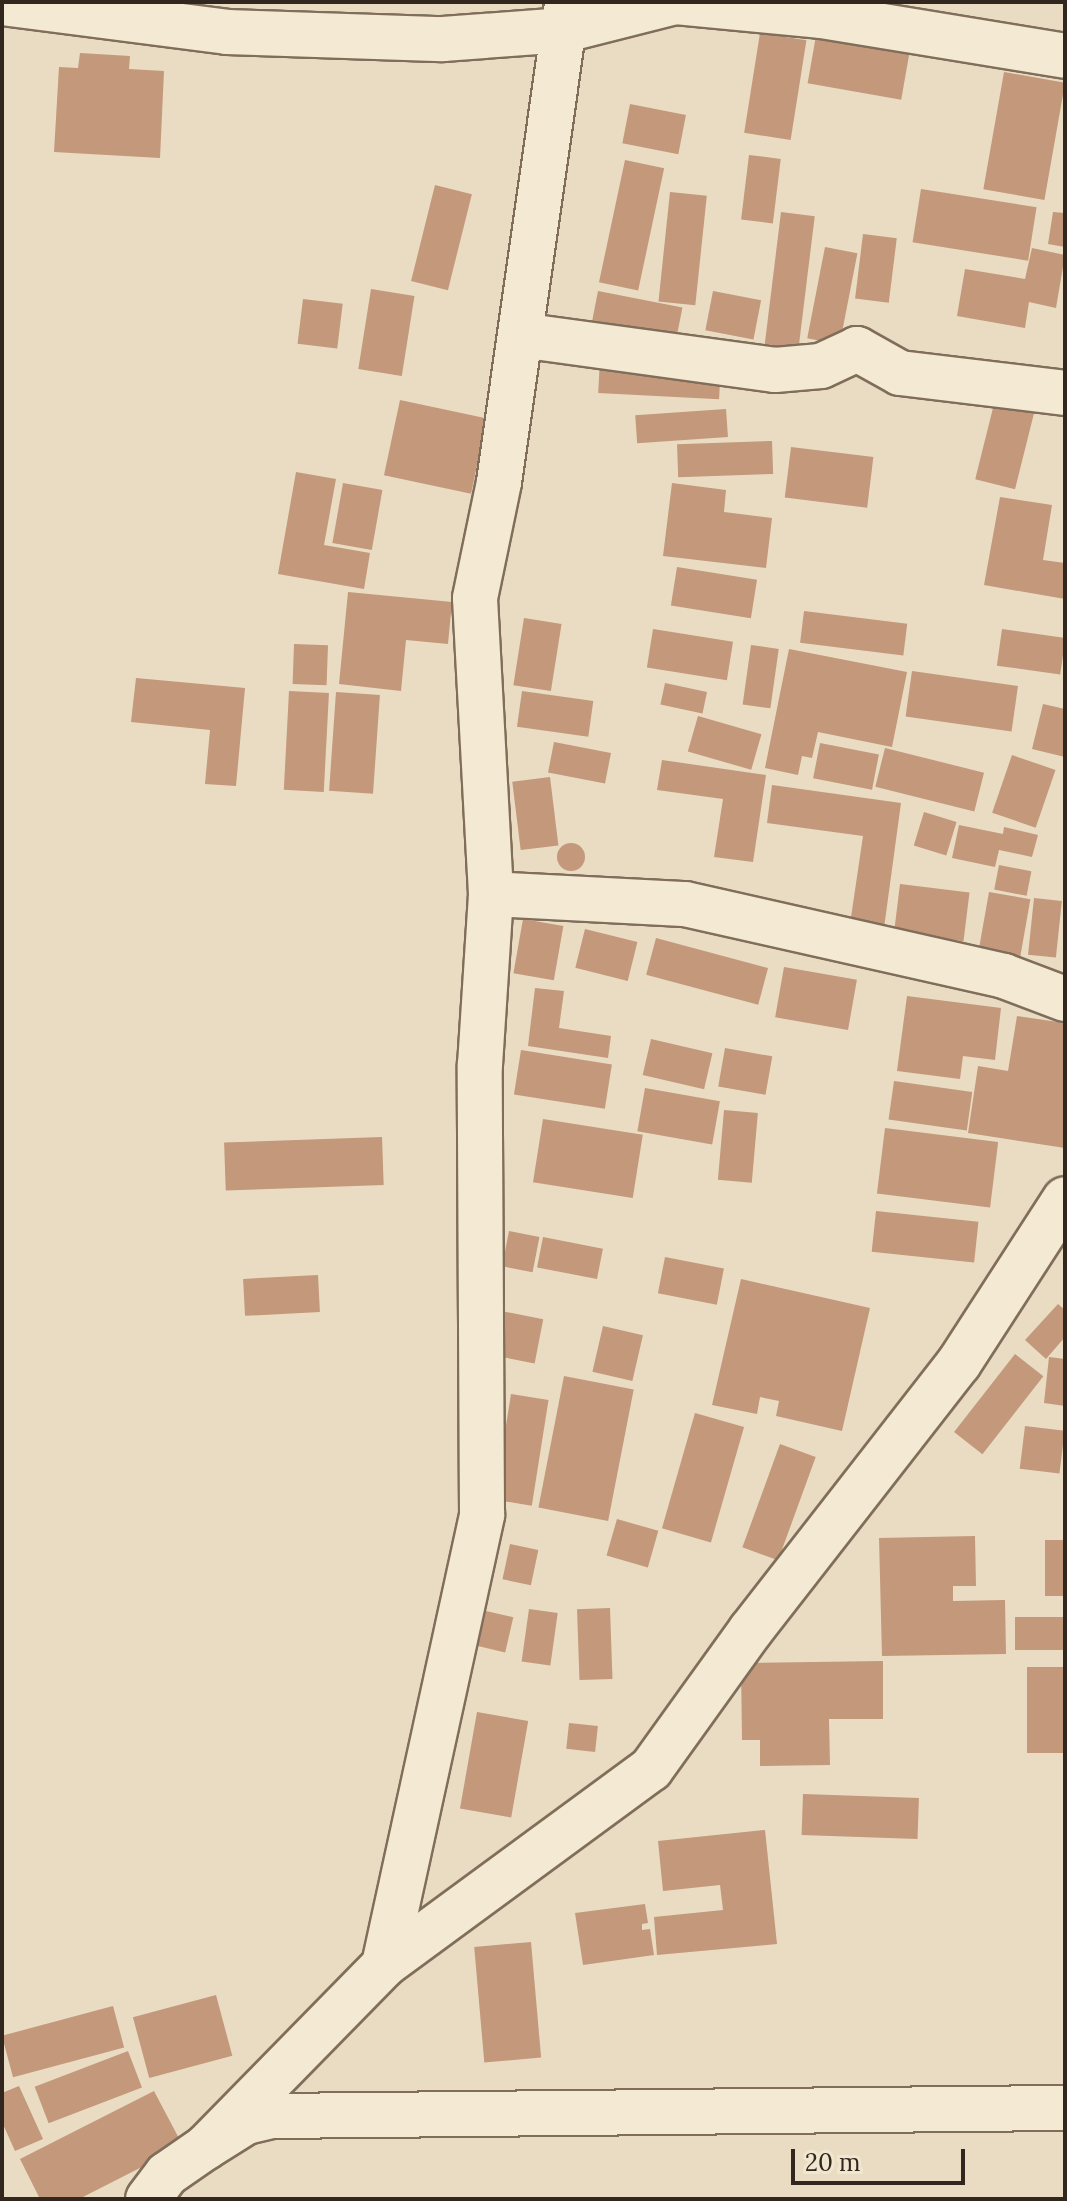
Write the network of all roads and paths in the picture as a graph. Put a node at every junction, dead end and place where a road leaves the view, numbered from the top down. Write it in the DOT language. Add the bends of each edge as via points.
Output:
graph roads {
  1 [pos="2,3"];
  2 [pos="566,16"];
  3 [pos="1065,56"];
  4 [pos="520,335"];
  5 [pos="1065,393"];
  6 [pos="491,894"];
  7 [pos="1065,999"];
  8 [pos="1065,1199"];
  9 [pos="384,1965"];
  10 [pos="1065,2108"];
  11 [pos="206,2147"];
  12 [pos="148,2199"];
  1 -- 2 [label="street" via="227,32 443,39"];
  2 -- 3 [label="street" via="676,2 822,16"];
  2 -- 4 [label="street"];
  4 -- 5 [label="street" via="775,370 821,366 857,349 900,373"];
  4 -- 6 [label="street" via="499,482 475,598"];
  6 -- 7 [label="street" via="685,904 1004,976"];
  6 -- 9 [label="street" via="480,1065 482,1515"];
  8 -- 9 [label="street" via="959,1363 751,1630 651,1769"];
  9 -- 11 [label="street"];
  10 -- 11 [label="street" via="271,2116 246,2122"];
  11 -- 12 [label="street" via="167,2174"];
}
